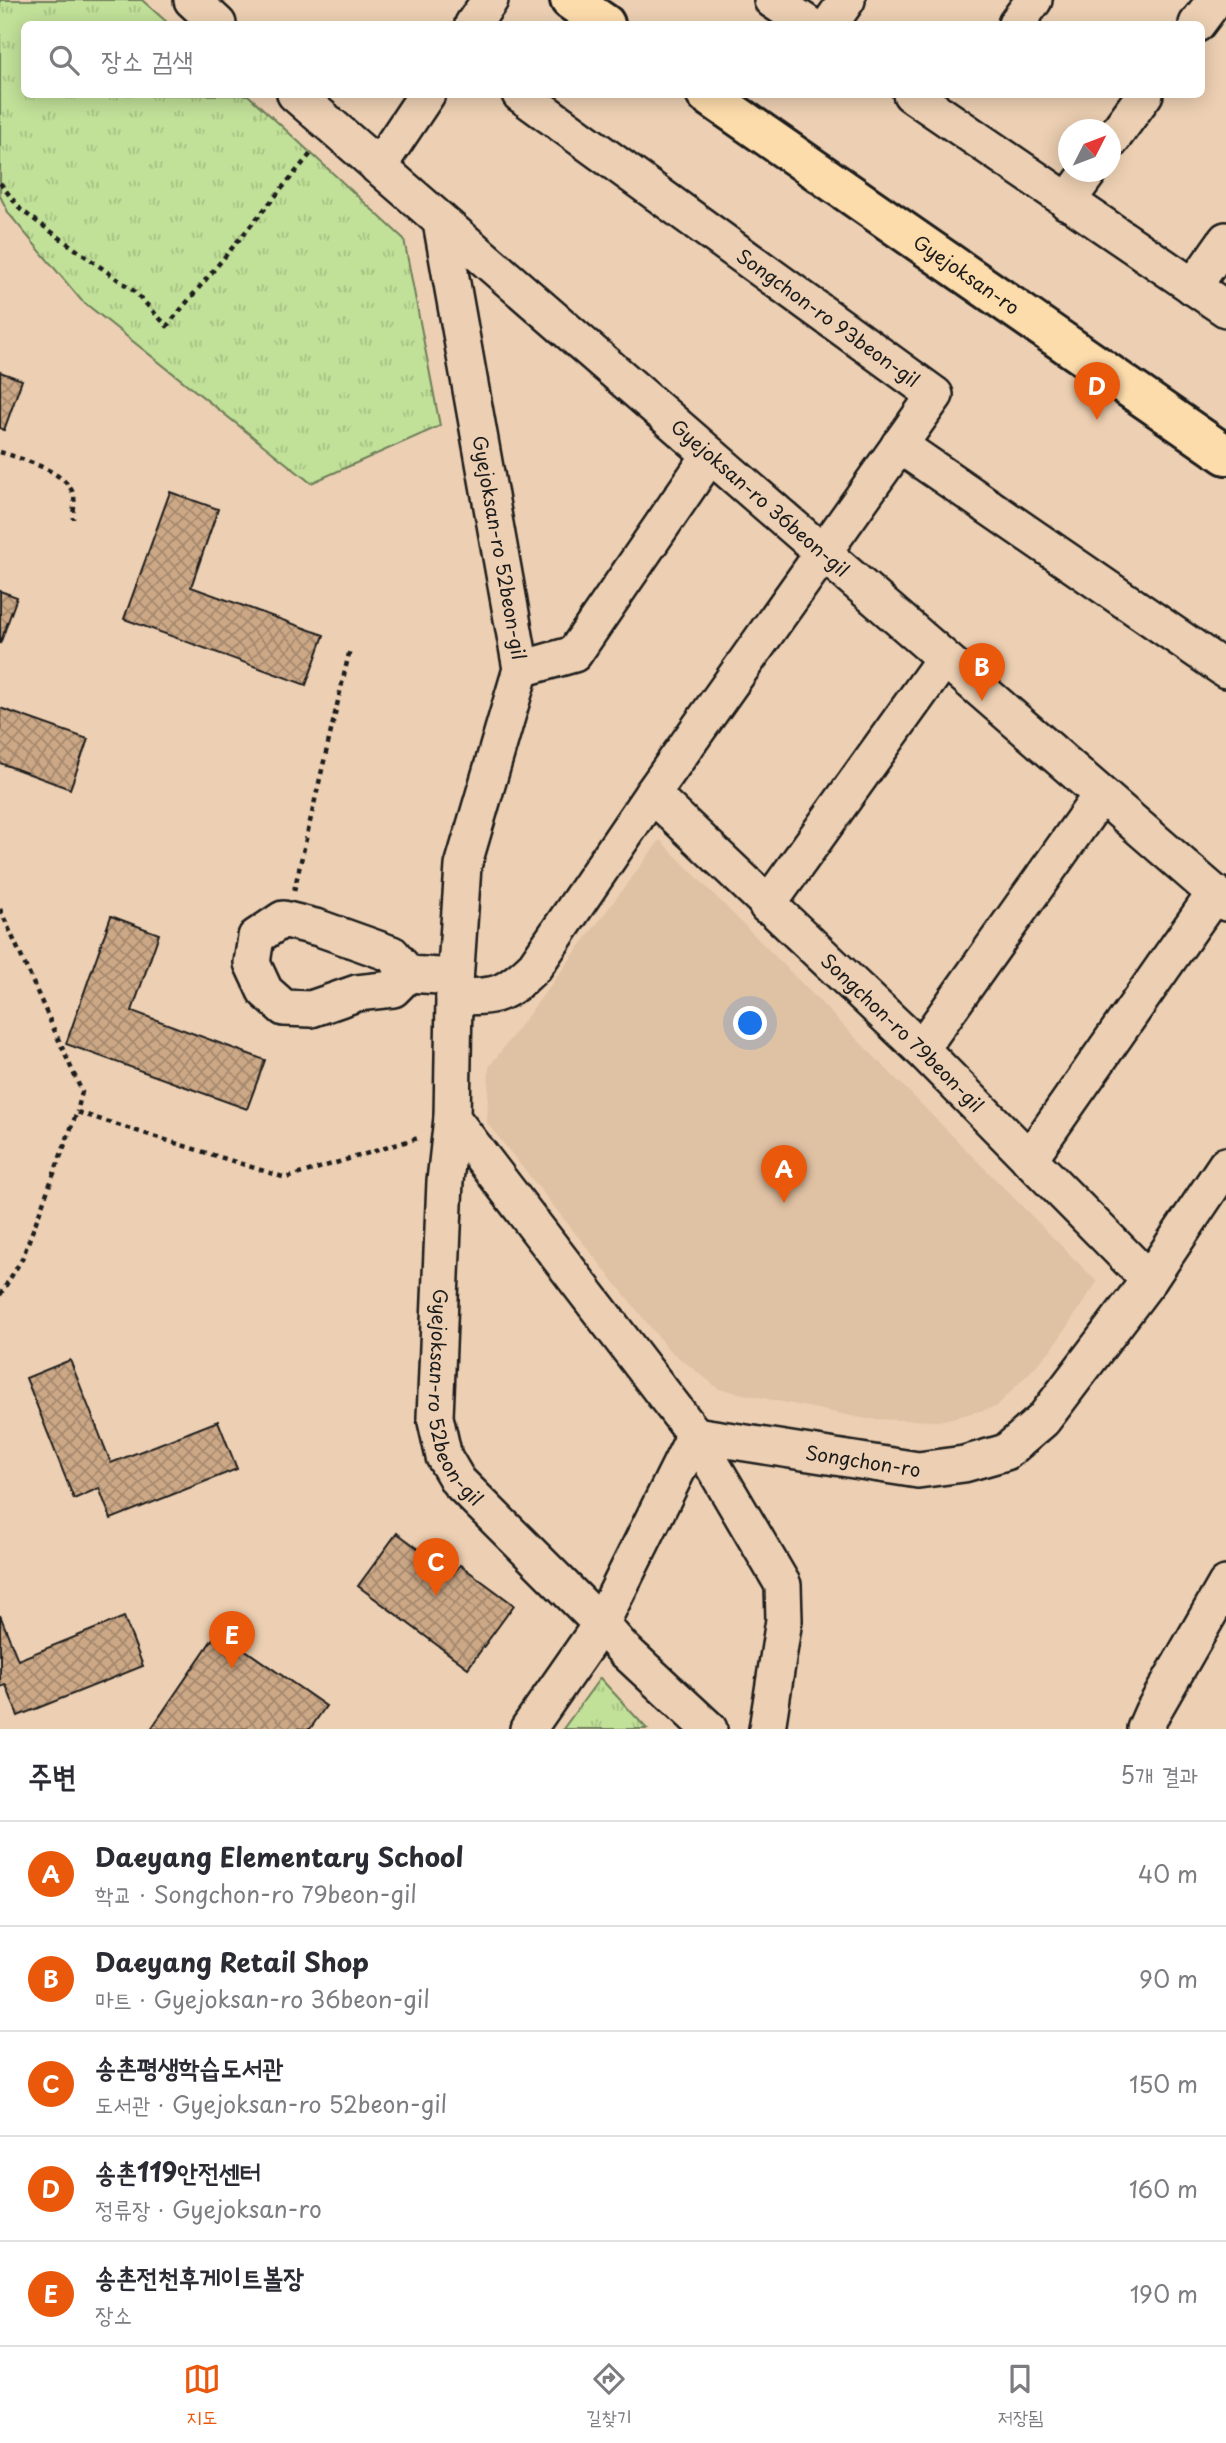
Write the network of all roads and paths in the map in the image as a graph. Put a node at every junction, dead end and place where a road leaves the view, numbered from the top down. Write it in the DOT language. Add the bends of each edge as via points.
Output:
graph roads {
  1 [pos="192,0"];
  2 [pos="490,0"];
  3 [pos="570,0"];
  4 [pos="772,0"];
  5 [pos="848,0"];
  6 [pos="1034,0"];
  7 [pos="1215,0"];
  8 [pos="215,21"];
  9 [pos="475,21"];
  10 [pos="601,21"];
  11 [pos="804,21"];
  12 [pos="832,21"];
  13 [pos="1018,21"];
  14 [pos="1199,21"];
  15 [pos="300,98"];
  16 [pos="424,98"];
  17 [pos="526,98"];
  18 [pos="712,98"];
  19 [pos="925,98"];
  20 [pos="1143,98"];
  21 [pos="953,106"];
  22 [pos="1121,128"];
  23 [pos="315,148"];
  24 [pos="379,167"];
  25 [pos="1082,182"];
  26 [pos="0,183"];
  27 [pos="1067,202"];
  28 [pos="441,222"];
  29 [pos="1226,240"];
  30 [pos="1193,287"];
  31 [pos="1226,309"];
  32 [pos="899,445"];
  33 [pos="0,452"];
  34 [pos="710,455"];
  35 [pos="1226,455"];
  36 [pos="74,519"];
  37 [pos="822,553"];
  38 [pos="349,649"];
  39 [pos="944,659"];
  40 [pos="521,669"];
  41 [pos="1226,670"];
  42 [pos="652,794"];
  43 [pos="1101,795"];
  44 [pos="292,898"];
  45 [pos="1221,898"];
  46 [pos="767,905"];
  47 [pos="0,909"];
  48 [pos="408,974"];
  49 [pos="455,987"];
  50 [pos="921,1049"];
  51 [pos="77,1112"];
  52 [pos="452,1118"];
  53 [pos="421,1137"];
  54 [pos="1029,1159"];
  55 [pos="1226,1165"];
  56 [pos="1149,1280"];
  57 [pos="0,1294"];
  58 [pos="695,1435"];
  59 [pos="1226,1584"];
  60 [pos="601,1624"];
  61 [pos="528,1729"];
  62 [pos="709,1729"];
  63 [pos="767,1729"];
  64 [pos="1145,1729"];
  1 -- 8 [label="street"];
  2 -- 9 [label="street"];
  3 -- 10 [label="main road"];
  4 -- 11 [label="street"];
  5 -- 12 [label="street"];
  6 -- 13 [label="street"];
  7 -- 14 [label="street"];
  15 -- 24 [label="street, Gyejoksan-ro 36beon-gil"];
  16 -- 24 [label="street"];
  17 -- 32 [label="street, Songchon-ro 93beon-gil" via="935,395"];
  18 -- 35 [label="main road, Gyejoksan-ro"];
  19 -- 21 [label="street"];
  20 -- 22 [label="street"];
  21 -- 27 [label="street"];
  23 -- 26 [label="path" via="167,326 134,291 21,210"];
  24 -- 28 [label="street, Gyejoksan-ro 36beon-gil"];
  25 -- 27 [label="street"];
  27 -- 30 [label="street"];
  28 -- 34 [label="street, Gyejoksan-ro 36beon-gil"];
  28 -- 40 [label="street, Gyejoksan-ro 52beon-gil"];
  29 -- 30 [label="street"];
  30 -- 31 [label="street"];
  32 -- 37 [label="street"];
  32 -- 41 [label="street"];
  33 -- 36 [label="path" via="58,475 74,495"];
  34 -- 37 [label="street, Gyejoksan-ro 36beon-gil"];
  34 -- 40 [label="street" via="574,654"];
  37 -- 39 [label="street, Gyejoksan-ro 36beon-gil"];
  37 -- 42 [label="street"];
  38 -- 44 [label="path"];
  39 -- 43 [label="street, Gyejoksan-ro 36beon-gil"];
  39 -- 46 [label="street"];
  40 -- 49 [label="street, Gyejoksan-ro 52beon-gil" via="463,866"];
  42 -- 46 [label="street, Songchon-ro 79beon-gil"];
  42 -- 49 [label="street" via="535,966 517,983 491,997"];
  43 -- 45 [label="street, Gyejoksan-ro 36beon-gil"];
  43 -- 50 [label="street"];
  45 -- 54 [label="street"];
  46 -- 50 [label="street, Songchon-ro 79beon-gil"];
  47 -- 51 [label="path" via="82,1092"];
  48 -- 49 [label="street"];
  49 -- 52 [label="street, Gyejoksan-ro 52beon-gil"];
  50 -- 54 [label="street, Songchon-ro 79beon-gil"];
  51 -- 53 [label="path" via="286,1178"];
  51 -- 57 [label="path" via="22,1259"];
  52 -- 58 [label="street"];
  52 -- 60 [label="street, Gyejoksan-ro 52beon-gil" via="444,1181 435,1417 444,1457 457,1481"];
  54 -- 56 [label="street, Songchon-ro 79beon-gil"];
  55 -- 56 [label="street, Songchon-ro"];
  56 -- 58 [label="street, Songchon-ro" via="1043,1420 1006,1452 918,1470"];
  58 -- 60 [label="street"];
  58 -- 63 [label="street" via="783,1585 784,1620"];
  59 -- 64 [label="street"];
  60 -- 61 [label="street"];
  60 -- 62 [label="street, Gyejoksan-ro 52beon-gil"];
}
